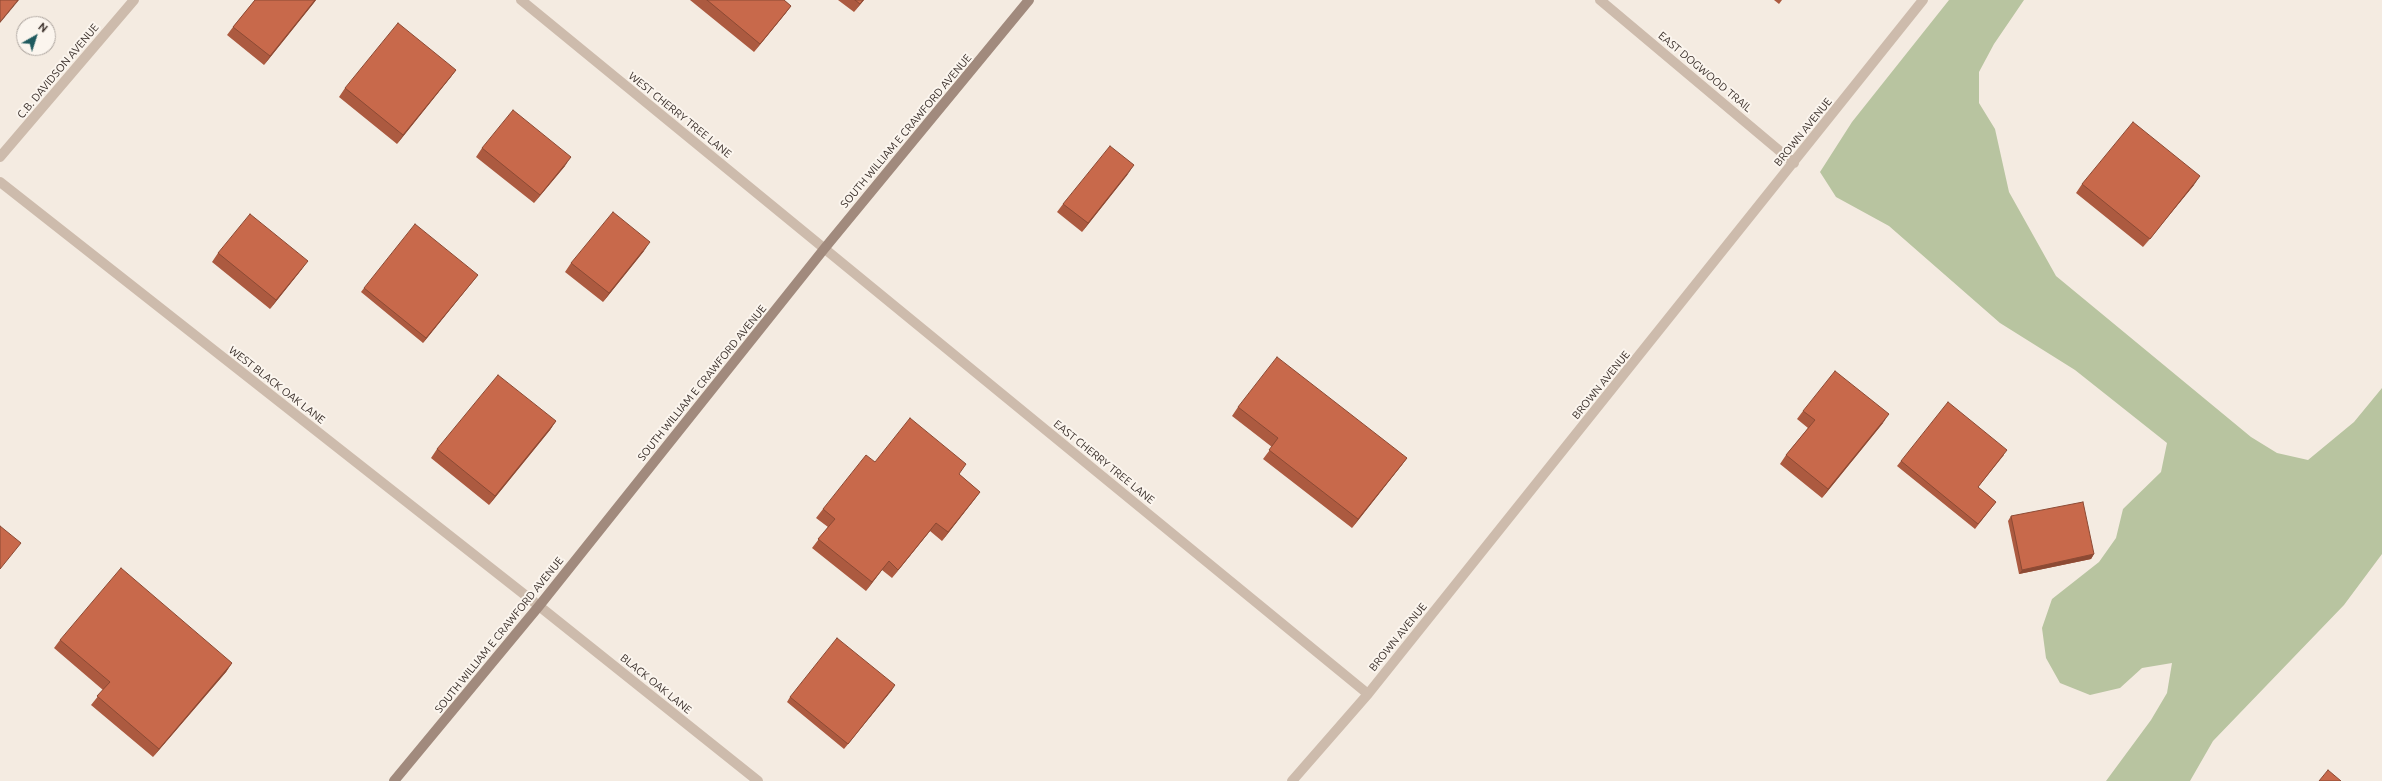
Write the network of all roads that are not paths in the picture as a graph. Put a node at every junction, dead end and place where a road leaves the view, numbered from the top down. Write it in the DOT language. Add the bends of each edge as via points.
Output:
graph roads {
  1 [pos="134,0"];
  2 [pos="521,0"];
  3 [pos="1029,0"];
  4 [pos="1600,0"];
  5 [pos="1924,0"];
  6 [pos="0,157"];
  7 [pos="1794,163"];
  8 [pos="0,182"];
  9 [pos="824,249"];
  10 [pos="540,606"];
  11 [pos="1368,694"];
  12 [pos="394,781"];
  13 [pos="758,781"];
  14 [pos="1292,781"];
  1 -- 6 [label="street, C.B. DAVIDSON AVENUE"];
  2 -- 9 [label="street, WEST CHERRY TREE LANE"];
  3 -- 9 [label="main road, SOUTH WILLIAM E CRAWFORD AVENUE"];
  4 -- 7 [label="street, EAST DOGWOOD TRAIL"];
  5 -- 7 [label="street, BROWN AVENUE"];
  7 -- 11 [label="street, BROWN AVENUE"];
  8 -- 10 [label="street, WEST BLACK OAK LANE"];
  9 -- 10 [label="main road, SOUTH WILLIAM E CRAWFORD AVENUE"];
  9 -- 11 [label="street, EAST CHERRY TREE LANE"];
  10 -- 12 [label="main road, SOUTH WILLIAM E CRAWFORD AVENUE"];
  10 -- 13 [label="street, BLACK OAK LANE"];
  11 -- 14 [label="street, BROWN AVENUE"];
}
